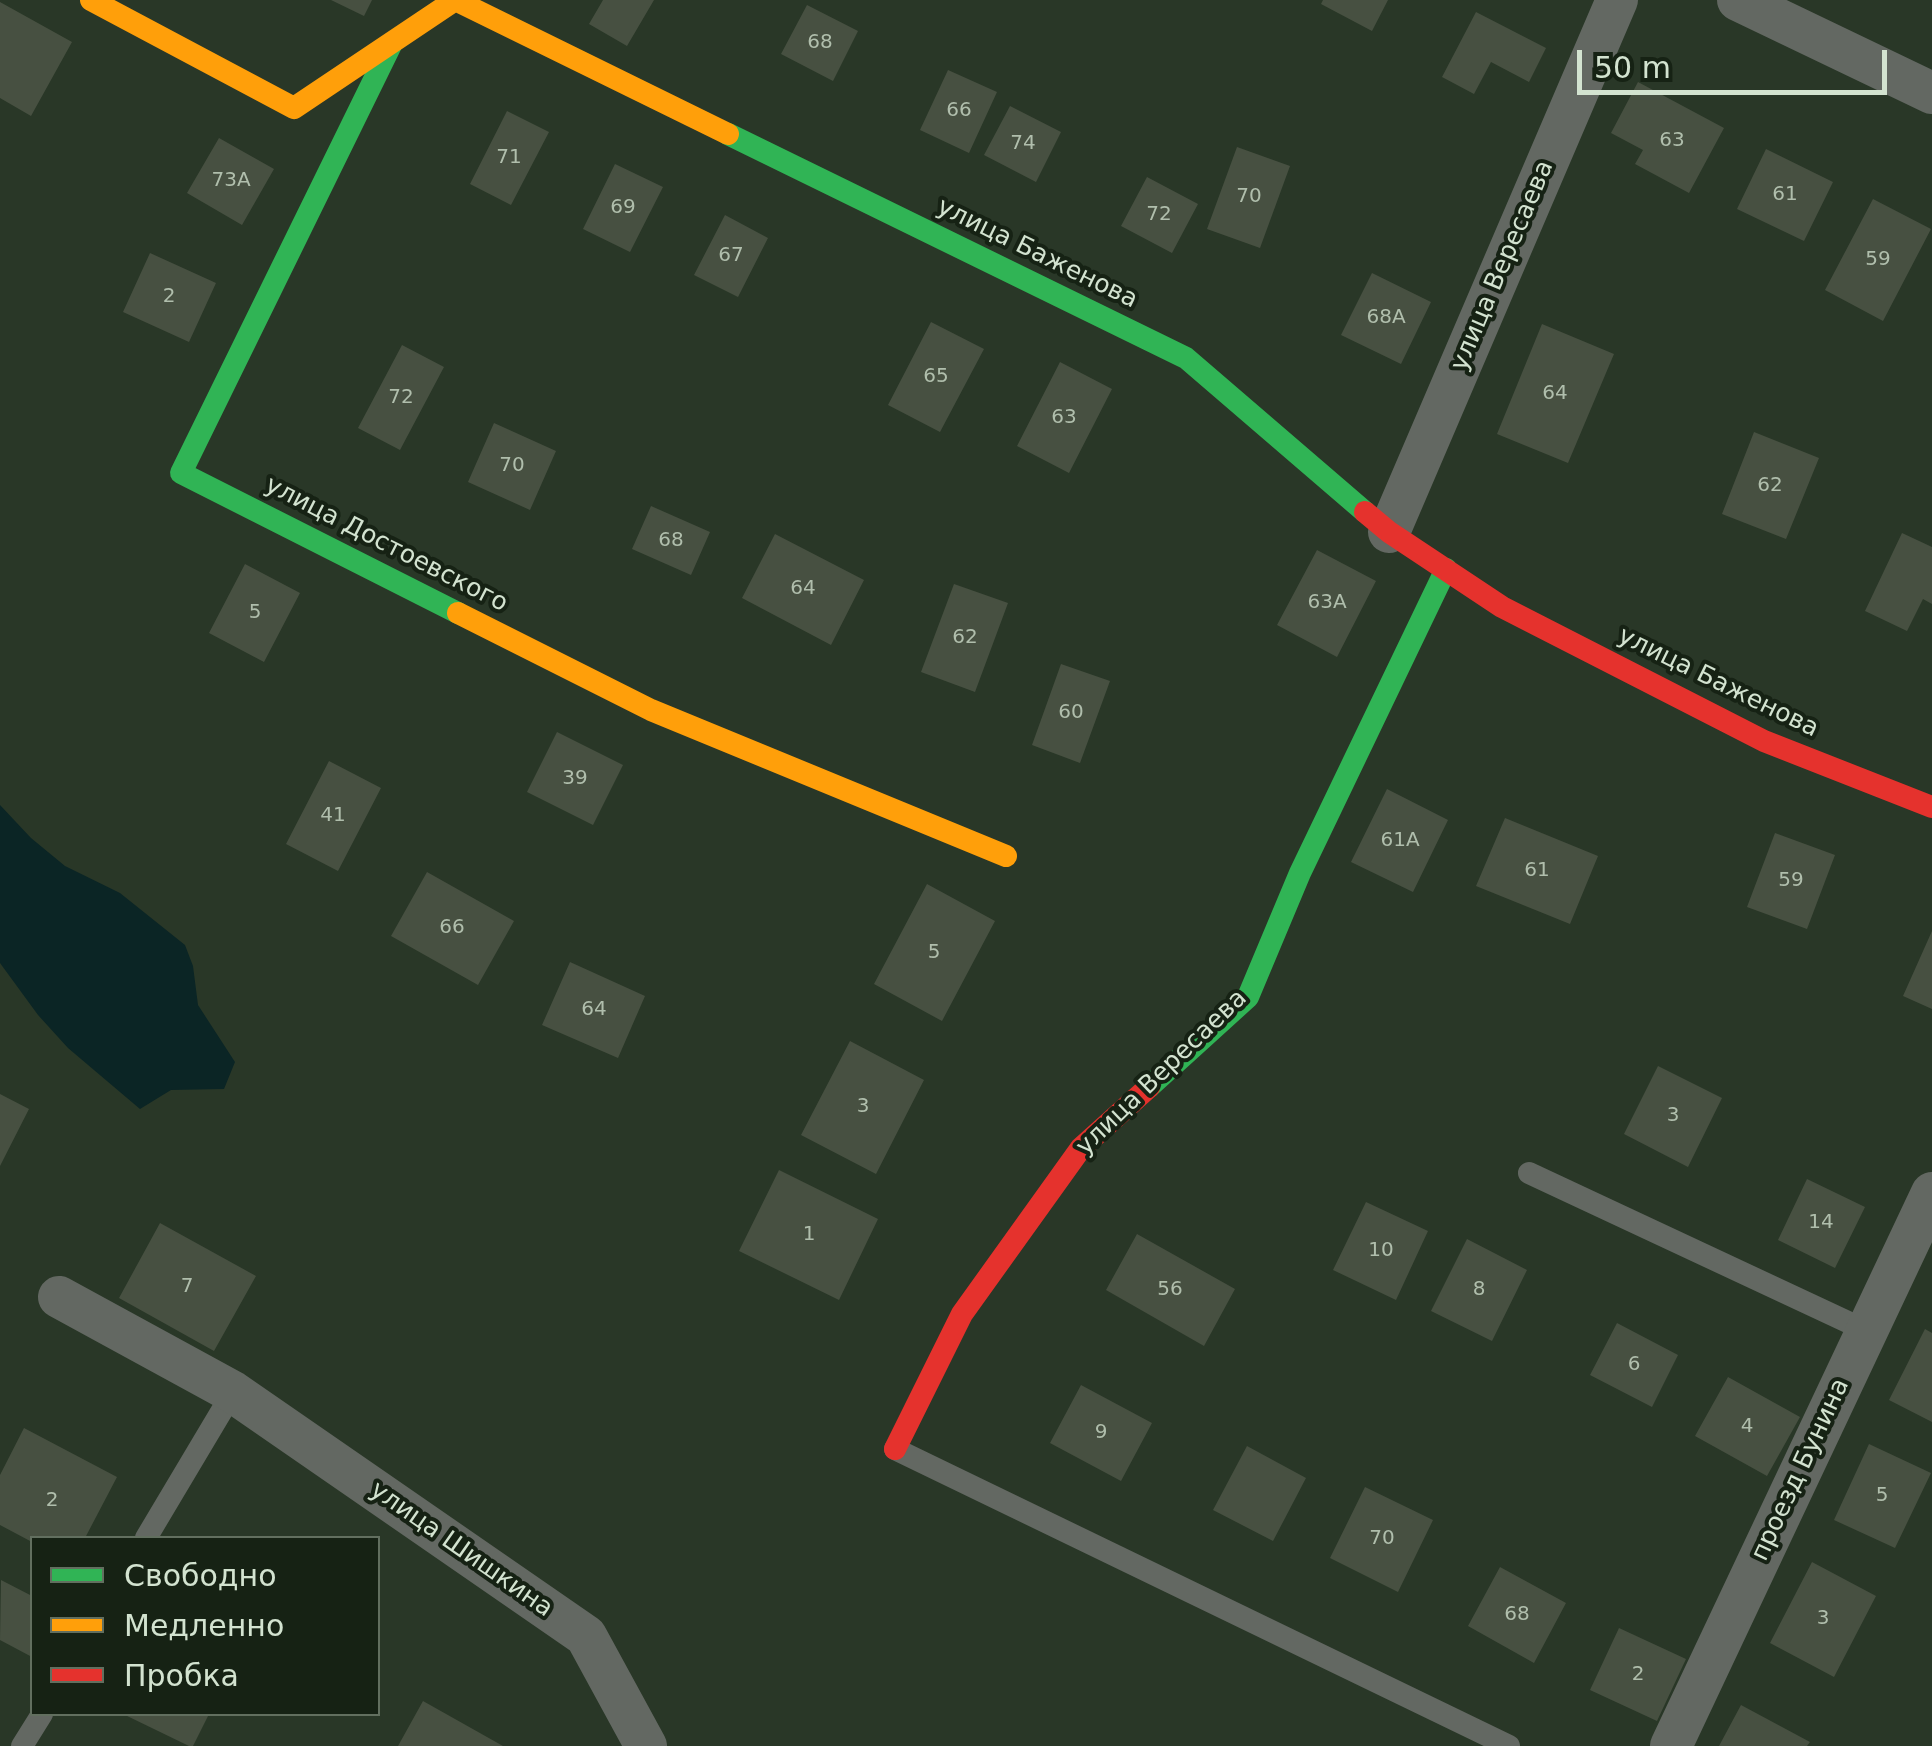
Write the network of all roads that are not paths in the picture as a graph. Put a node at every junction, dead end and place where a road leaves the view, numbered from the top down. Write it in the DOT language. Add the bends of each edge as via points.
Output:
graph roads {
  1 [pos="91,0"];
  2 [pos="1617,0"];
  3 [pos="1738,0"];
  4 [pos="392,42"];
  5 [pos="1932,93"];
  6 [pos="1389,532"];
  7 [pos="1446,570"];
  8 [pos="1932,808"];
  9 [pos="1006,856"];
  10 [pos="1529,1172"];
  11 [pos="1932,1194"];
  12 [pos="59,1298"];
  13 [pos="1867,1332"];
  14 [pos="233,1392"];
  15 [pos="895,1448"];
  16 [pos="147,1536"];
  17 [pos="41,1716"];
  18 [pos="22,1746"];
  19 [pos="646,1746"];
  20 [pos="1509,1746"];
  21 [pos="1671,1746"];
  1 -- 4 [label="street, улица Баженова" via="294,108"];
  2 -- 6 [label="street, улица Вересаева"];
  3 -- 5 [label="street"];
  4 -- 6 [label="street, улица Баженова" via="455,0 1097,314 1186,358"];
  4 -- 9 [label="street, улица Достоевского" via="181,473 652,710"];
  6 -- 7 [label="street, улица Баженова"];
  7 -- 8 [label="street, улица Баженова" via="1502,606 1764,741"];
  7 -- 15 [label="street, улица Вересаева" via="1248,997 1081,1148 962,1314"];
  10 -- 13 [label="lane"];
  11 -- 13 [label="street, проезд Бунина"];
  12 -- 14 [label="street, улица Шишкина"];
  13 -- 21 [label="street, проезд Бунина"];
  14 -- 16 [label="lane"];
  14 -- 19 [label="street, улица Шишкина" via="586,1636"];
  15 -- 20 [label="lane"];
  17 -- 18 [label="lane"];
}
